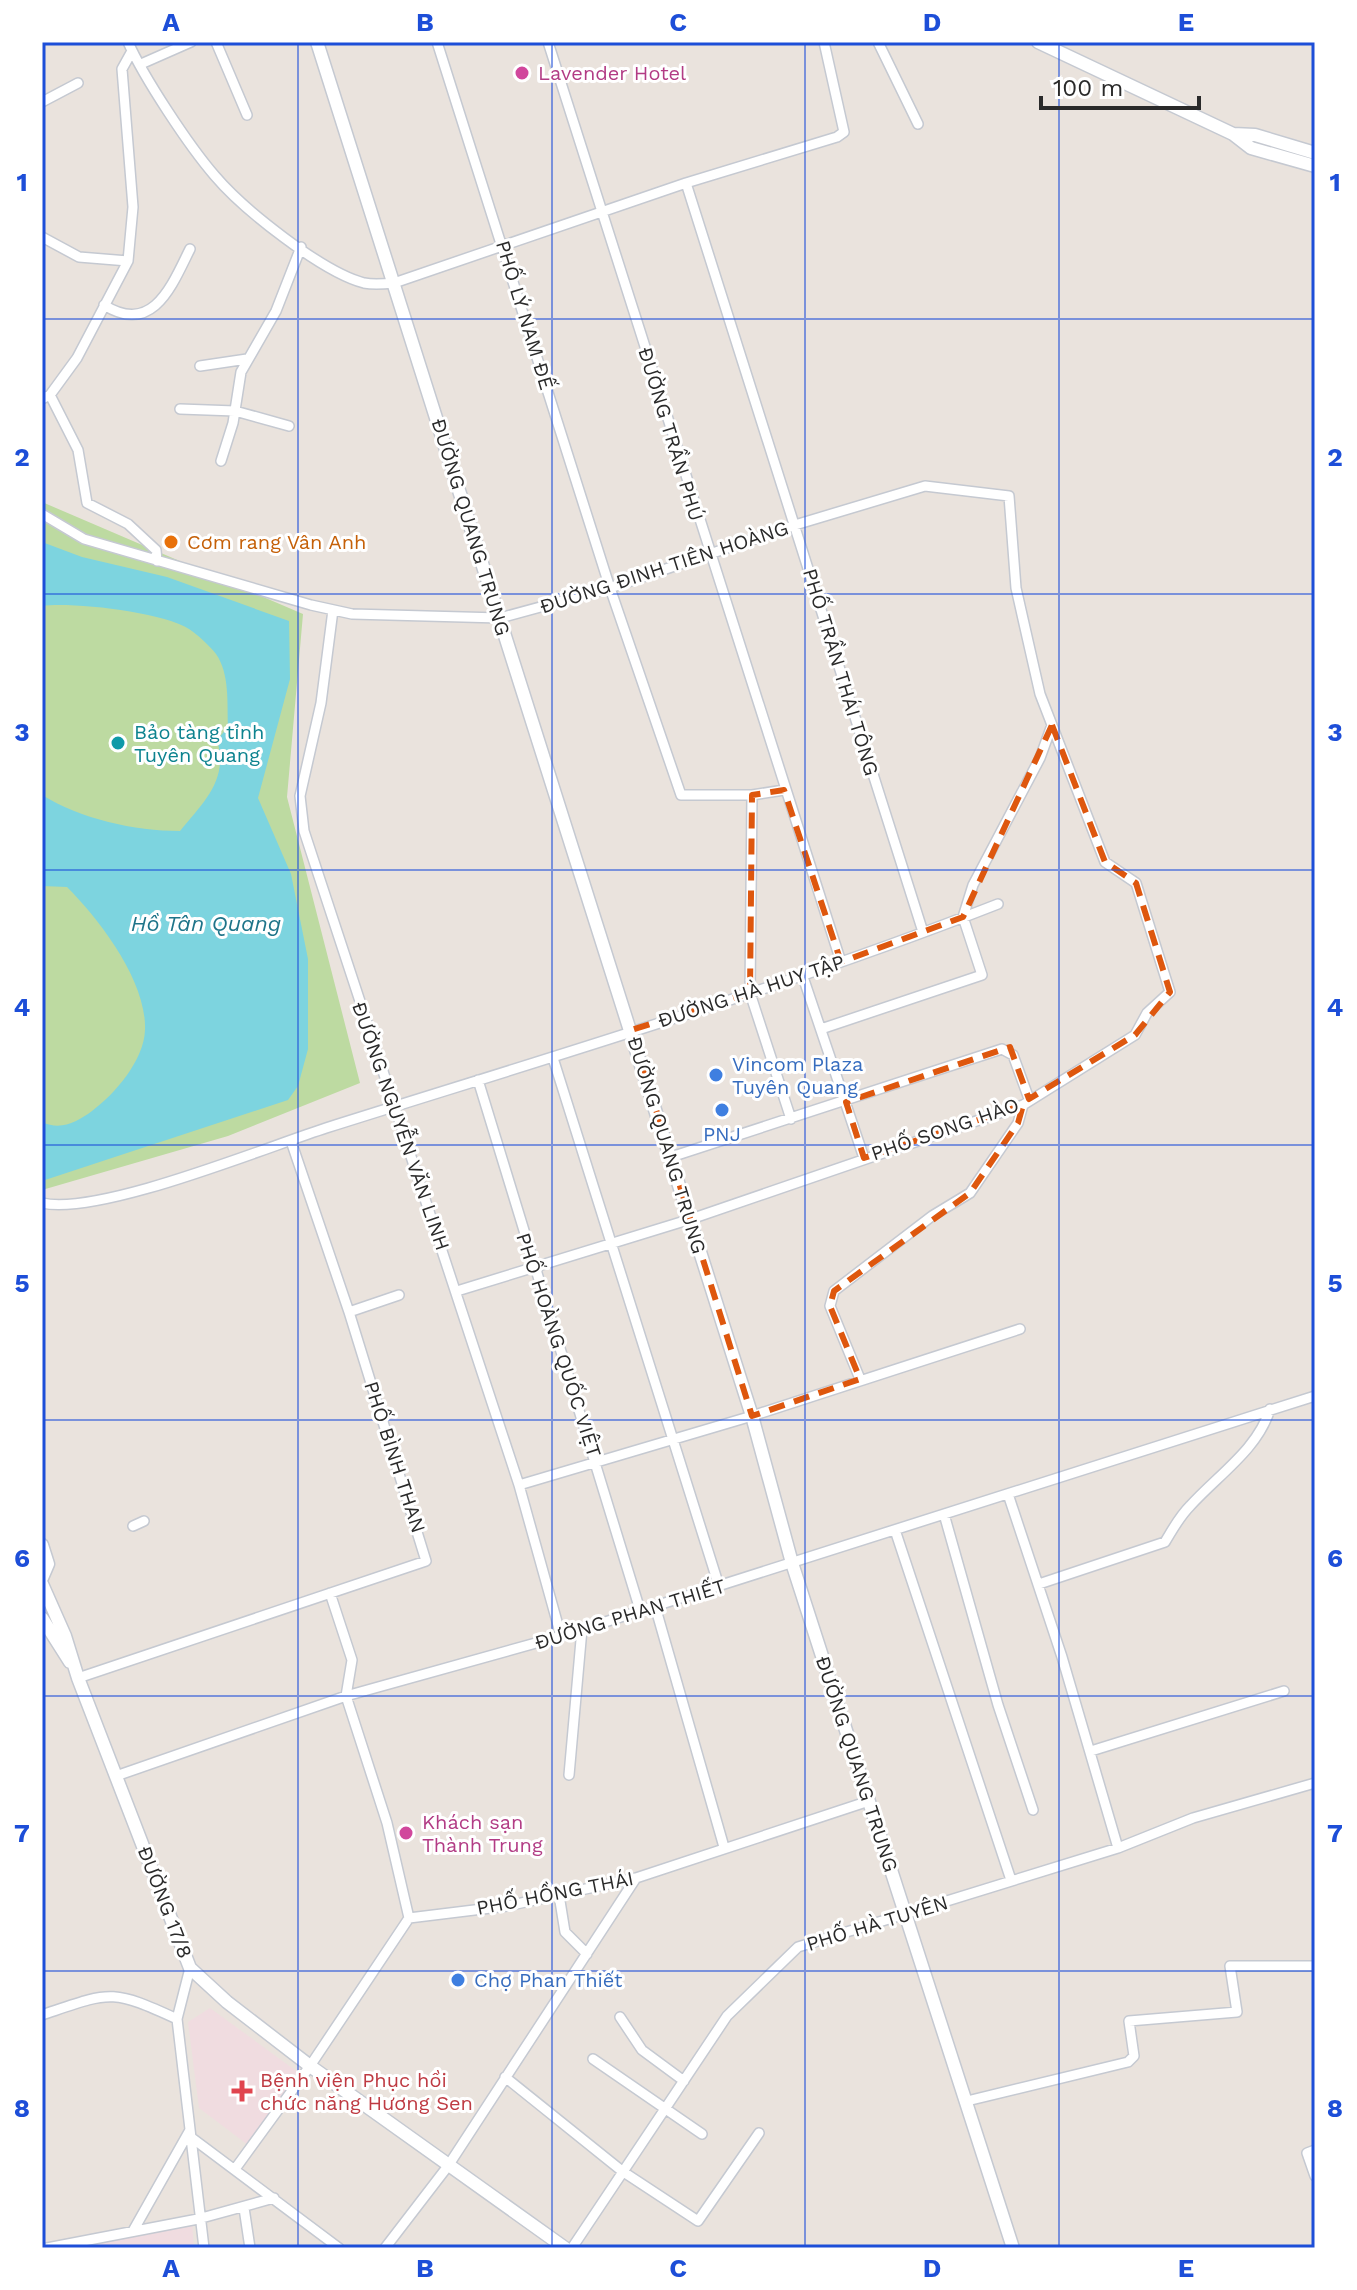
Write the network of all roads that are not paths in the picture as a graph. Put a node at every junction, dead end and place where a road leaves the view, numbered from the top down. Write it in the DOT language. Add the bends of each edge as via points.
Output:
graph roads {
  1 [pos="191,42"];
  2 [pos="216,42"];
  3 [pos="317,42"];
  4 [pos="437,42"];
  5 [pos="548,42"];
  6 [pos="824,42"];
  7 [pos="878,42"];
  8 [pos="1038,42"];
  9 [pos="130,47"];
  10 [pos="141,64"];
  11 [pos="78,83"];
  12 [pos="42,102"];
  13 [pos="247,115"];
  14 [pos="918,124"];
  15 [pos="1233,134"];
  16 [pos="1315,153"];
  17 [pos="1315,166"];
  18 [pos="686,183"];
  19 [pos="602,211"];
  20 [pos="42,237"];
  21 [pos="503,245"];
  22 [pos="301,247"];
  23 [pos="190,249"];
  24 [pos="128,261"];
  25 [pos="394,283"];
  26 [pos="104,305"];
  27 [pos="247,359"];
  28 [pos="200,366"];
  29 [pos="46,397"];
  30 [pos="180,409"];
  31 [pos="235,411"];
  32 [pos="289,426"];
  33 [pos="221,461"];
  34 [pos="1009,496"];
  35 [pos="42,514"];
  36 [pos="795,525"];
  37 [pos="709,554"];
  38 [pos="157,561"];
  39 [pos="610,588"];
  40 [pos="333,610"];
  41 [pos="500,618"];
  42 [pos="1052,725"];
  43 [pos="784,790"];
  44 [pos="752,795"];
  45 [pos="998,904"];
  46 [pos="963,917"];
  47 [pos="923,932"];
  48 [pos="841,962"];
  49 [pos="802,974"];
  50 [pos="750,993"];
  51 [pos="821,1029"];
  52 [pos="631,1030"];
  53 [pos="553,1058"];
  54 [pos="478,1080"];
  55 [pos="846,1102"];
  56 [pos="1026,1102"];
  57 [pos="394,1108"];
  58 [pos="791,1119"];
  59 [pos="291,1141"];
  60 [pos="671,1157"];
  61 [pos="864,1158"];
  62 [pos="42,1203"];
  63 [pos="691,1219"];
  64 [pos="609,1242"];
  65 [pos="532,1266"];
  66 [pos="457,1291"];
  67 [pos="399,1295"];
  68 [pos="349,1312"];
  69 [pos="1020,1329"];
  70 [pos="860,1379"];
  71 [pos="1315,1396"];
  72 [pos="1270,1410"];
  73 [pos="752,1416"];
  74 [pos="670,1438"];
  75 [pos="597,1462"];
  76 [pos="519,1485"];
  77 [pos="1008,1494"];
  78 [pos="944,1514"];
  79 [pos="144,1521"];
  80 [pos="133,1526"];
  81 [pos="895,1530"];
  82 [pos="42,1545"];
  83 [pos="792,1563"];
  84 [pos="42,1578"];
  85 [pos="42,1584"];
  86 [pos="1039,1584"];
  87 [pos="719,1586"];
  88 [pos="330,1593"];
  89 [pos="655,1606"];
  90 [pos="640,1610"];
  91 [pos="42,1618"];
  92 [pos="582,1629"];
  93 [pos="561,1636"];
  94 [pos="76,1673"];
  95 [pos="1284,1691"];
  96 [pos="346,1696"];
  97 [pos="1091,1751"];
  98 [pos="569,1775"];
  99 [pos="116,1776"];
  100 [pos="1315,1783"];
  101 [pos="869,1801"];
  102 [pos="1033,1810"];
  103 [pos="724,1847"];
  104 [pos="1118,1848"];
  105 [pos="636,1878"];
  106 [pos="1011,1880"];
  107 [pos="559,1895"];
  108 [pos="906,1915"];
  109 [pos="409,1918"];
  110 [pos="587,1954"];
  111 [pos="1315,1966"];
  112 [pos="190,1968"];
  113 [pos="42,2015"];
  114 [pos="620,2017"];
  115 [pos="177,2019"];
  116 [pos="593,2059"];
  117 [pos="310,2066"];
  118 [pos="505,2077"];
  119 [pos="684,2081"];
  120 [pos="967,2101"];
  121 [pos="664,2109"];
  122 [pos="759,2133"];
  123 [pos="191,2134"];
  124 [pos="702,2134"];
  125 [pos="1311,2152"];
  126 [pos="448,2166"];
  127 [pos="235,2169"];
  128 [pos="622,2171"];
  129 [pos="1315,2176"];
  130 [pos="274,2198"];
  131 [pos="244,2208"];
  132 [pos="198,2219"];
  133 [pos="133,2231"];
  134 [pos="47,2248"];
  135 [pos="204,2248"];
  136 [pos="250,2248"];
  137 [pos="339,2248"];
  138 [pos="385,2248"];
  139 [pos="565,2248"];
  140 [pos="572,2248"];
  141 [pos="1013,2248"];
  1 -- 10 [label="street"];
  2 -- 13 [label="street"];
  3 -- 25 [label="main road, ĐƯỜNG QUANG TRUNG"];
  4 -- 21 [label="street, PHỐ LÝ NAM ĐẾ"];
  5 -- 19 [label="street, ĐƯỜNG TRẦN PHÚ"];
  6 -- 18 [label="street" via="844,132"];
  7 -- 14 [label="street"];
  8 -- 15 [label="main road"];
  9 -- 10 [label="street"];
  9 -- 24 [label="street" via="122,69 133,207"];
  10 -- 22 [label="street" via="214,176 250,211"];
  11 -- 12 [label="street"];
  15 -- 16 [label="main road"];
  15 -- 17 [label="main road" via="1251,148"];
  18 -- 19 [label="street"];
  18 -- 36 [label="street, PHỐ TRẦN THÁI TÔNG"];
  19 -- 21 [label="street"];
  19 -- 37 [label="street, ĐƯỜNG TRẦN PHÚ"];
  20 -- 24 [label="street" via="79,257"];
  21 -- 25 [label="street"];
  21 -- 39 [label="street, PHỐ LÝ NAM ĐẾ"];
  22 -- 25 [label="street" via="354,280"];
  22 -- 27 [label="street" via="276,311"];
  23 -- 26 [label="street" via="162,301 131,315"];
  24 -- 26 [label="street"];
  25 -- 41 [label="main road, ĐƯỜNG QUANG TRUNG"];
  26 -- 29 [label="street" via="77,358"];
  27 -- 28 [label="street"];
  27 -- 31 [label="street" via="238,380"];
  29 -- 38 [label="street" via="78,450 87,503 128,524 156,550"];
  30 -- 31 [label="street"];
  31 -- 32 [label="street"];
  31 -- 33 [label="street"];
  34 -- 36 [label="street, ĐƯỜNG ĐINH TIÊN HOÀNG" via="925,486"];
  34 -- 42 [label="street, PHỐ SONG HÀO" via="1016,588"];
  35 -- 38 [label="street, ĐƯỜNG ĐINH TIÊN HOÀNG" via="84,539"];
  36 -- 37 [label="street, ĐƯỜNG ĐINH TIÊN HOÀNG"];
  36 -- 47 [label="street, PHỐ TRẦN THÁI TÔNG"];
  37 -- 39 [label="street, ĐƯỜNG ĐINH TIÊN HOÀNG"];
  37 -- 43 [label="street, ĐƯỜNG TRẦN PHÚ"];
  38 -- 40 [label="street, ĐƯỜNG ĐINH TIÊN HOÀNG"];
  39 -- 41 [label="street, ĐƯỜNG ĐINH TIÊN HOÀNG"];
  39 -- 44 [label="street, PHỐ LÝ NAM ĐẾ" via="681,795"];
  40 -- 41 [label="street, ĐƯỜNG ĐINH TIÊN HOÀNG" via="418,619"];
  40 -- 57 [label="street, ĐƯỜNG NGUYỄN VĂN LINH" via="301,808 324,897"];
  41 -- 52 [label="main road, ĐƯỜNG QUANG TRUNG"];
  42 -- 46 [label="street" via="973,885"];
  42 -- 56 [label="street, PHỐ SONG HÀO" via="1105,862 1136,883 1170,992 1147,1013 1135,1035"];
  43 -- 44 [label="street"];
  43 -- 48 [label="street, ĐƯỜNG TRẦN PHÚ"];
  44 -- 50 [label="street"];
  45 -- 46 [label="street, ĐƯỜNG HÀ HUY TẬP"];
  46 -- 47 [label="street, ĐƯỜNG HÀ HUY TẬP"];
  46 -- 51 [label="street" via="983,970 976,980"];
  47 -- 48 [label="street, ĐƯỜNG HÀ HUY TẬP"];
  48 -- 49 [label="street, ĐƯỜNG HÀ HUY TẬP"];
  49 -- 50 [label="street, ĐƯỜNG HÀ HUY TẬP"];
  49 -- 51 [label="street"];
  50 -- 52 [label="street, ĐƯỜNG HÀ HUY TẬP"];
  50 -- 58 [label="street"];
  51 -- 55 [label="street"];
  52 -- 53 [label="street, ĐƯỜNG HÀ HUY TẬP"];
  52 -- 60 [label="main road, ĐƯỜNG QUANG TRUNG"];
  53 -- 54 [label="street, ĐƯỜNG HÀ HUY TẬP"];
  53 -- 64 [label="street"];
  54 -- 57 [label="street, ĐƯỜNG HÀ HUY TẬP"];
  54 -- 65 [label="street, PHỐ HOÀNG QUỐC VIỆT"];
  55 -- 56 [label="street" via="1002,1049 1013,1055"];
  55 -- 58 [label="street"];
  55 -- 61 [label="street"];
  56 -- 61 [label="street, PHỐ SONG HÀO"];
  56 -- 70 [label="street" via="1018,1123 970,1193 834,1291 830,1306"];
  57 -- 59 [label="street, ĐƯỜNG HÀ HUY TẬP"];
  57 -- 66 [label="street, ĐƯỜNG NGUYỄN VĂN LINH"];
  58 -- 60 [label="street"];
  59 -- 62 [label="street, ĐƯỜNG HÀ HUY TẬP" via="89,1203"];
  59 -- 68 [label="street, PHỐ BÌNH THAN"];
  60 -- 63 [label="main road, ĐƯỜNG QUANG TRUNG"];
  61 -- 63 [label="street, PHỐ SONG HÀO"];
  63 -- 64 [label="street, PHỐ SONG HÀO"];
  63 -- 73 [label="main road, ĐƯỜNG QUANG TRUNG"];
  64 -- 65 [label="street, PHỐ SONG HÀO"];
  64 -- 74 [label="street"];
  65 -- 66 [label="street, PHỐ SONG HÀO"];
  65 -- 75 [label="street, PHỐ HOÀNG QUỐC VIỆT"];
  66 -- 76 [label="street, ĐƯỜNG NGUYỄN VĂN LINH"];
  67 -- 68 [label="street"];
  68 -- 88 [label="street, PHỐ BÌNH THAN" via="427,1556 421,1565"];
  69 -- 70 [label="street"];
  70 -- 73 [label="street"];
  71 -- 72 [label="street, ĐƯỜNG PHAN THIẾT"];
  72 -- 77 [label="street, ĐƯỜNG PHAN THIẾT"];
  72 -- 86 [label="street" via="1262,1433 1192,1503 1165,1542"];
  73 -- 74 [label="street"];
  73 -- 83 [label="main road, ĐƯỜNG QUANG TRUNG"];
  74 -- 75 [label="street"];
  74 -- 87 [label="street"];
  75 -- 76 [label="street"];
  75 -- 90 [label="street, PHỐ HOÀNG QUỐC VIỆT"];
  76 -- 93 [label="street, ĐƯỜNG NGUYỄN VĂN LINH"];
  77 -- 78 [label="street, ĐƯỜNG PHAN THIẾT"];
  77 -- 86 [label="street"];
  78 -- 81 [label="street, ĐƯỜNG PHAN THIẾT"];
  78 -- 102 [label="street"];
  79 -- 80 [label="street"];
  81 -- 83 [label="street, ĐƯỜNG PHAN THIẾT"];
  81 -- 106 [label="street"];
  82 -- 84 [label="main road" via="48,1564"];
  83 -- 87 [label="street, ĐƯỜNG PHAN THIẾT"];
  83 -- 101 [label="main road, ĐƯỜNG QUANG TRUNG"];
  85 -- 94 [label="main road, ĐƯỜNG 17/8"];
  86 -- 97 [label="street"];
  87 -- 89 [label="street, ĐƯỜNG PHAN THIẾT"];
  88 -- 94 [label="street, PHỐ BÌNH THAN"];
  88 -- 96 [label="street" via="352,1660"];
  89 -- 90 [label="street, ĐƯỜNG PHAN THIẾT"];
  89 -- 103 [label="street"];
  90 -- 92 [label="street, ĐƯỜNG PHAN THIẾT"];
  91 -- 94 [label="main road, ĐƯỜNG 17/8"];
  92 -- 93 [label="street, ĐƯỜNG PHAN THIẾT"];
  92 -- 98 [label="street"];
  93 -- 96 [label="street, ĐƯỜNG PHAN THIẾT"];
  94 -- 99 [label="main road, ĐƯỜNG 17/8"];
  95 -- 97 [label="street"];
  96 -- 99 [label="street, ĐƯỜNG PHAN THIẾT"];
  96 -- 109 [label="street" via="387,1823"];
  97 -- 104 [label="street"];
  99 -- 112 [label="main road, ĐƯỜNG 17/8"];
  100 -- 104 [label="street, PHỐ HÀ TUYÊN" via="1193,1818"];
  101 -- 103 [label="street, PHỐ HỒNG THÁI"];
  101 -- 108 [label="main road, ĐƯỜNG QUANG TRUNG"];
  103 -- 105 [label="street, PHỐ HỒNG THÁI"];
  104 -- 106 [label="street, PHỐ HÀ TUYÊN"];
  105 -- 107 [label="street, PHỐ HỒNG THÁI"];
  105 -- 110 [label="street"];
  106 -- 108 [label="street, PHỐ HÀ TUYÊN"];
  107 -- 109 [label="street, PHỐ HỒNG THÁI"];
  107 -- 110 [label="street" via="565,1932"];
  108 -- 119 [label="street, PHỐ HÀ TUYÊN" via="798,1947 727,2016"];
  108 -- 120 [label="main road, ĐƯỜNG QUANG TRUNG"];
  109 -- 117 [label="street"];
  110 -- 118 [label="street"];
  111 -- 120 [label="street" via="1230,1966 1237,2012 1129,2021 1134,2056 1128,2062"];
  112 -- 115 [label="street"];
  112 -- 117 [label="main road, ĐƯỜNG 17/8"];
  113 -- 115 [label="street" via="118,1994"];
  114 -- 119 [label="street" via="642,2050"];
  115 -- 123 [label="street"];
  116 -- 121 [label="street"];
  117 -- 126 [label="main road, ĐƯỜNG 17/8"];
  117 -- 127 [label="street"];
  118 -- 126 [label="street"];
  118 -- 128 [label="street"];
  119 -- 121 [label="street, PHỐ HÀ TUYÊN"];
  120 -- 141 [label="main road, ĐƯỜNG QUANG TRUNG"];
  121 -- 124 [label="street"];
  121 -- 128 [label="street, PHỐ HÀ TUYÊN"];
  122 -- 128 [label="street" via="698,2221"];
  123 -- 127 [label="street"];
  123 -- 132 [label="street"];
  123 -- 133 [label="street"];
  125 -- 129 [label="street"];
  126 -- 138 [label="street"];
  126 -- 139 [label="main road, ĐƯỜNG 17/8"];
  127 -- 130 [label="street"];
  128 -- 140 [label="street, PHỐ HÀ TUYÊN"];
  130 -- 131 [label="street"];
  130 -- 137 [label="street"];
  131 -- 132 [label="street"];
  131 -- 136 [label="street"];
  132 -- 133 [label="street"];
  132 -- 135 [label="street"];
  133 -- 134 [label="street"];
}
